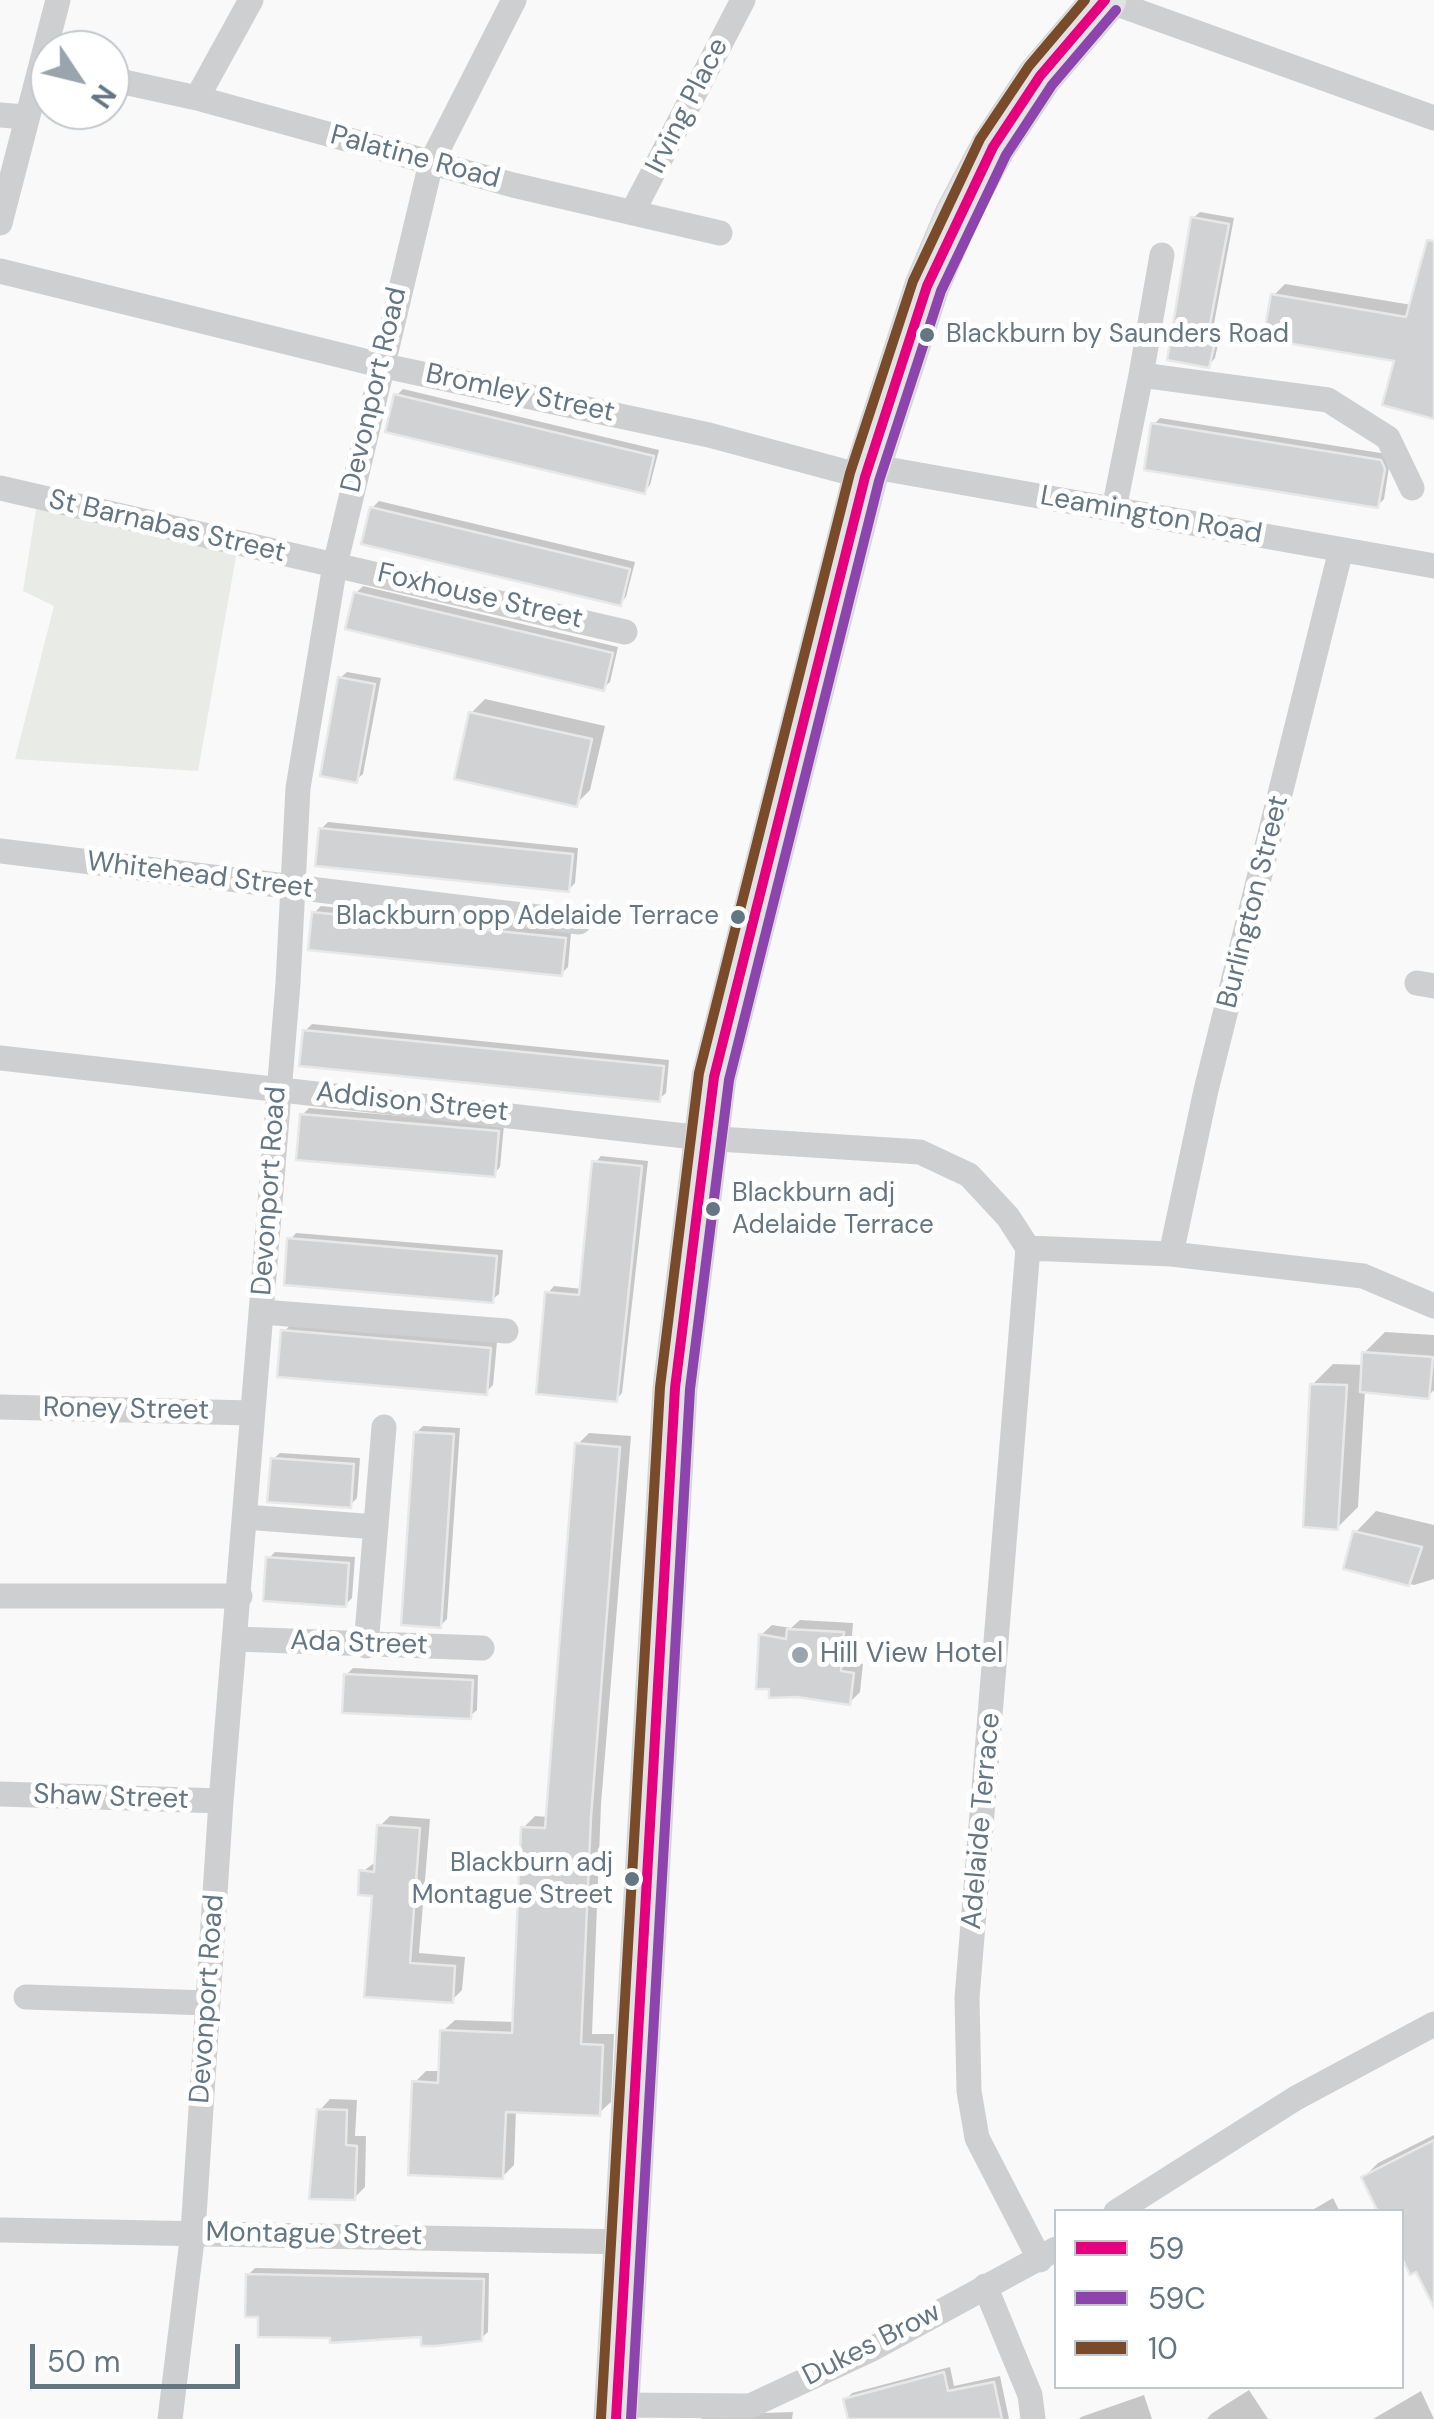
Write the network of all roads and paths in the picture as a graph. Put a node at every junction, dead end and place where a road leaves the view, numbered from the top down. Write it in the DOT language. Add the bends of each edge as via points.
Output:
graph roads {
  1 [pos="58,0"];
  2 [pos="250,0"];
  3 [pos="514,0"];
  4 [pos="743,0"];
  5 [pos="1105,0"];
  6 [pos="53,30"];
  7 [pos="130,83"];
  8 [pos="30,91"];
  9 [pos="197,98"];
  10 [pos="13,116"];
  11 [pos="1434,118"];
  12 [pos="430,162"];
  13 [pos="632,213"];
  14 [pos="0,223"];
  15 [pos="720,233"];
  16 [pos="1162,255"];
  17 [pos="0,270"];
  18 [pos="380,364"];
  19 [pos="1141,375"];
  20 [pos="867,471"];
  21 [pos="0,488"];
  22 [pos="1412,488"];
  23 [pos="1114,510"];
  24 [pos="1341,550"];
  25 [pos="335,564"];
  26 [pos="1434,566"];
  27 [pos="625,632"];
  28 [pos="0,852"];
  29 [pos="290,888"];
  30 [pos="579,922"];
  31 [pos="0,1058"];
  32 [pos="277,1088"];
  33 [pos="704,1138"];
  34 [pos="1028,1248"];
  35 [pos="1171,1254"];
  36 [pos="1434,1306"];
  37 [pos="262,1312"];
  38 [pos="506,1331"];
  39 [pos="0,1408"];
  40 [pos="252,1413"];
  41 [pos="384,1427"];
  42 [pos="245,1517"];
  43 [pos="376,1527"];
  44 [pos="0,1596"];
  45 [pos="240,1596"];
  46 [pos="236,1639"];
  47 [pos="366,1646"];
  48 [pos="482,1648"];
  49 [pos="0,1794"];
  50 [pos="221,1801"];
  51 [pos="26,1997"];
  52 [pos="208,2003"];
  53 [pos="1434,2024"];
  54 [pos="1121,2209"];
  55 [pos="0,2230"];
  56 [pos="193,2232"];
  57 [pos="628,2242"];
  58 [pos="1048,2254"];
  59 [pos="985,2286"];
  60 [pos="617,2412"];
  61 [pos="170,2419"];
  62 [pos="1034,2419"];
  1 -- 6 [label="street"];
  2 -- 9 [label="street"];
  3 -- 12 [label="street, Devonport Road"];
  4 -- 13 [label="street, Irving Place"];
  5 -- 11 [label="street"];
  5 -- 20 [label="highway" via="1040,76 957,214"];
  7 -- 9 [label="street, Palatine Road"];
  8 -- 10 [label="street"];
  9 -- 12 [label="street, Palatine Road"];
  10 -- 14 [label="street"];
  12 -- 13 [label="street, Palatine Road"];
  12 -- 18 [label="street, Devonport Road"];
  13 -- 15 [label="street, Palatine Road"];
  16 -- 19 [label="street"];
  17 -- 18 [label="street, Bromley Street"];
  18 -- 20 [label="street, Bromley Street"];
  18 -- 25 [label="street, Devonport Road"];
  19 -- 22 [label="street" via="1328,400 1388,438"];
  19 -- 23 [label="street"];
  20 -- 23 [label="street, Leamington Road"];
  20 -- 33 [label="highway" via="725,1030"];
  21 -- 25 [label="street, St Barnabas Street"];
  23 -- 24 [label="street, Leamington Road"];
  24 -- 26 [label="street, Leamington Road"];
  24 -- 35 [label="street, Burlington Street"];
  25 -- 27 [label="street, Foxhouse Street"];
  25 -- 29 [label="street, Devonport Road" via="298,788"];
  28 -- 29 [label="street, Whitehead Street"];
  29 -- 30 [label="street, Whitehead Street"];
  29 -- 32 [label="street, Devonport Road"];
  31 -- 32 [label="street, Addison Street"];
  32 -- 33 [label="street, Addison Street"];
  32 -- 37 [label="street, Devonport Road"];
  33 -- 34 [label="street" via="920,1152 969,1175"];
  33 -- 57 [label="highway" via="675,1388"];
  34 -- 35 [label="street"];
  34 -- 58 [label="street, Adelaide Terrace" via="966,1998 977,2138"];
  35 -- 36 [label="street" via="1364,1276"];
  37 -- 38 [label="street"];
  37 -- 40 [label="street, Devonport Road"];
  39 -- 40 [label="street, Roney Street"];
  40 -- 42 [label="street, Devonport Road"];
  41 -- 43 [label="street"];
  42 -- 43 [label="street"];
  42 -- 45 [label="street, Devonport Road"];
  43 -- 47 [label="street"];
  44 -- 45 [label="street"];
  45 -- 46 [label="street, Devonport Road"];
  46 -- 47 [label="street, Ada Street"];
  46 -- 50 [label="street, Devonport Road"];
  47 -- 48 [label="street, Ada Street"];
  49 -- 50 [label="street, Shaw Street"];
  50 -- 52 [label="street, Devonport Road"];
  51 -- 52 [label="street"];
  52 -- 56 [label="street, Devonport Road"];
  53 -- 54 [label="street" via="1296,2098"];
  55 -- 56 [label="street, Montague Street"];
  56 -- 57 [label="street, Montague Street"];
  56 -- 61 [label="street, Devonport Road"];
  57 -- 60 [label="highway"];
  58 -- 59 [label="street, Dukes Brow"];
  59 -- 60 [label="street, Dukes Brow" via="750,2406"];
  59 -- 62 [label="street"];
}
